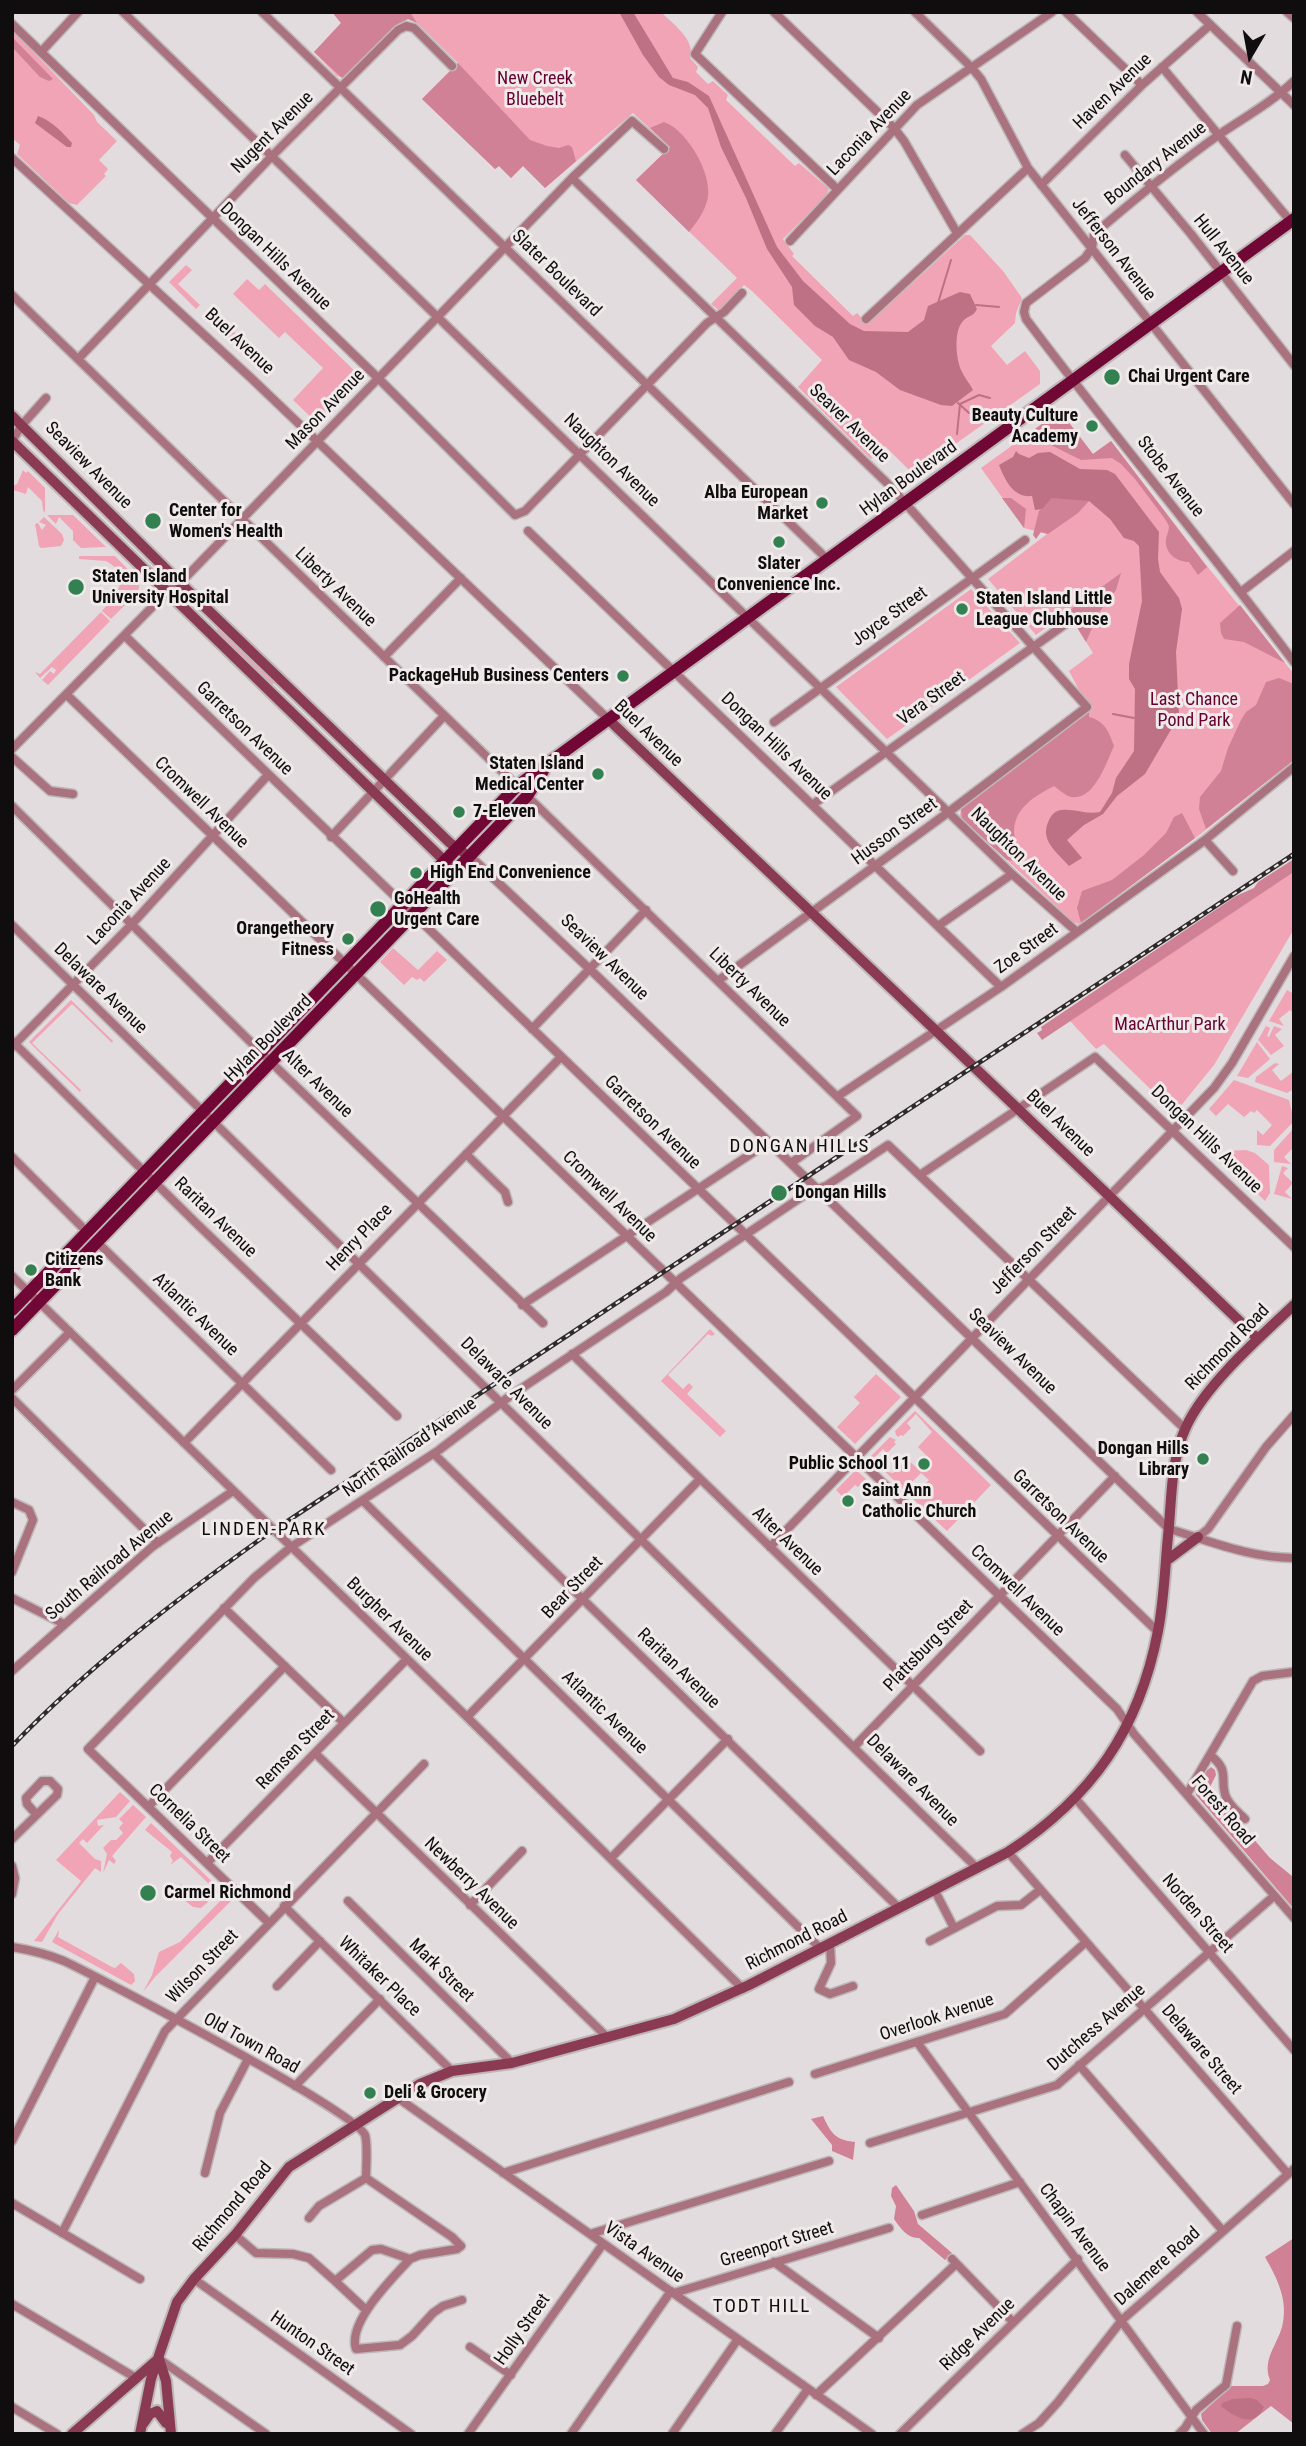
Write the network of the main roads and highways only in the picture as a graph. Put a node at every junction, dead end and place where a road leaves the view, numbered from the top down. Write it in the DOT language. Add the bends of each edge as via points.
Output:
graph roads {
  1 [pos="1293,222"];
  2 [pos="545,768"];
  3 [pos="266,1057"];
  4 [pos="150,1177"];
  5 [pos="12,1310"];
  6 [pos="12,1331"];
  1 -- 2 [label="main road, Hylan Boulevard"];
  2 -- 3 [label="main road, Hylan Boulevard" via="527,796 356,975"];
  2 -- 3 [label="main road, Hylan Boulevard" via="517,786 457,848 345,965"];
  3 -- 4 [label="main road, Hylan Boulevard"];
  4 -- 5 [label="main road, Hylan Boulevard" via="87,1232"];
  4 -- 6 [label="main road, Hylan Boulevard" via="97,1242"];
}
